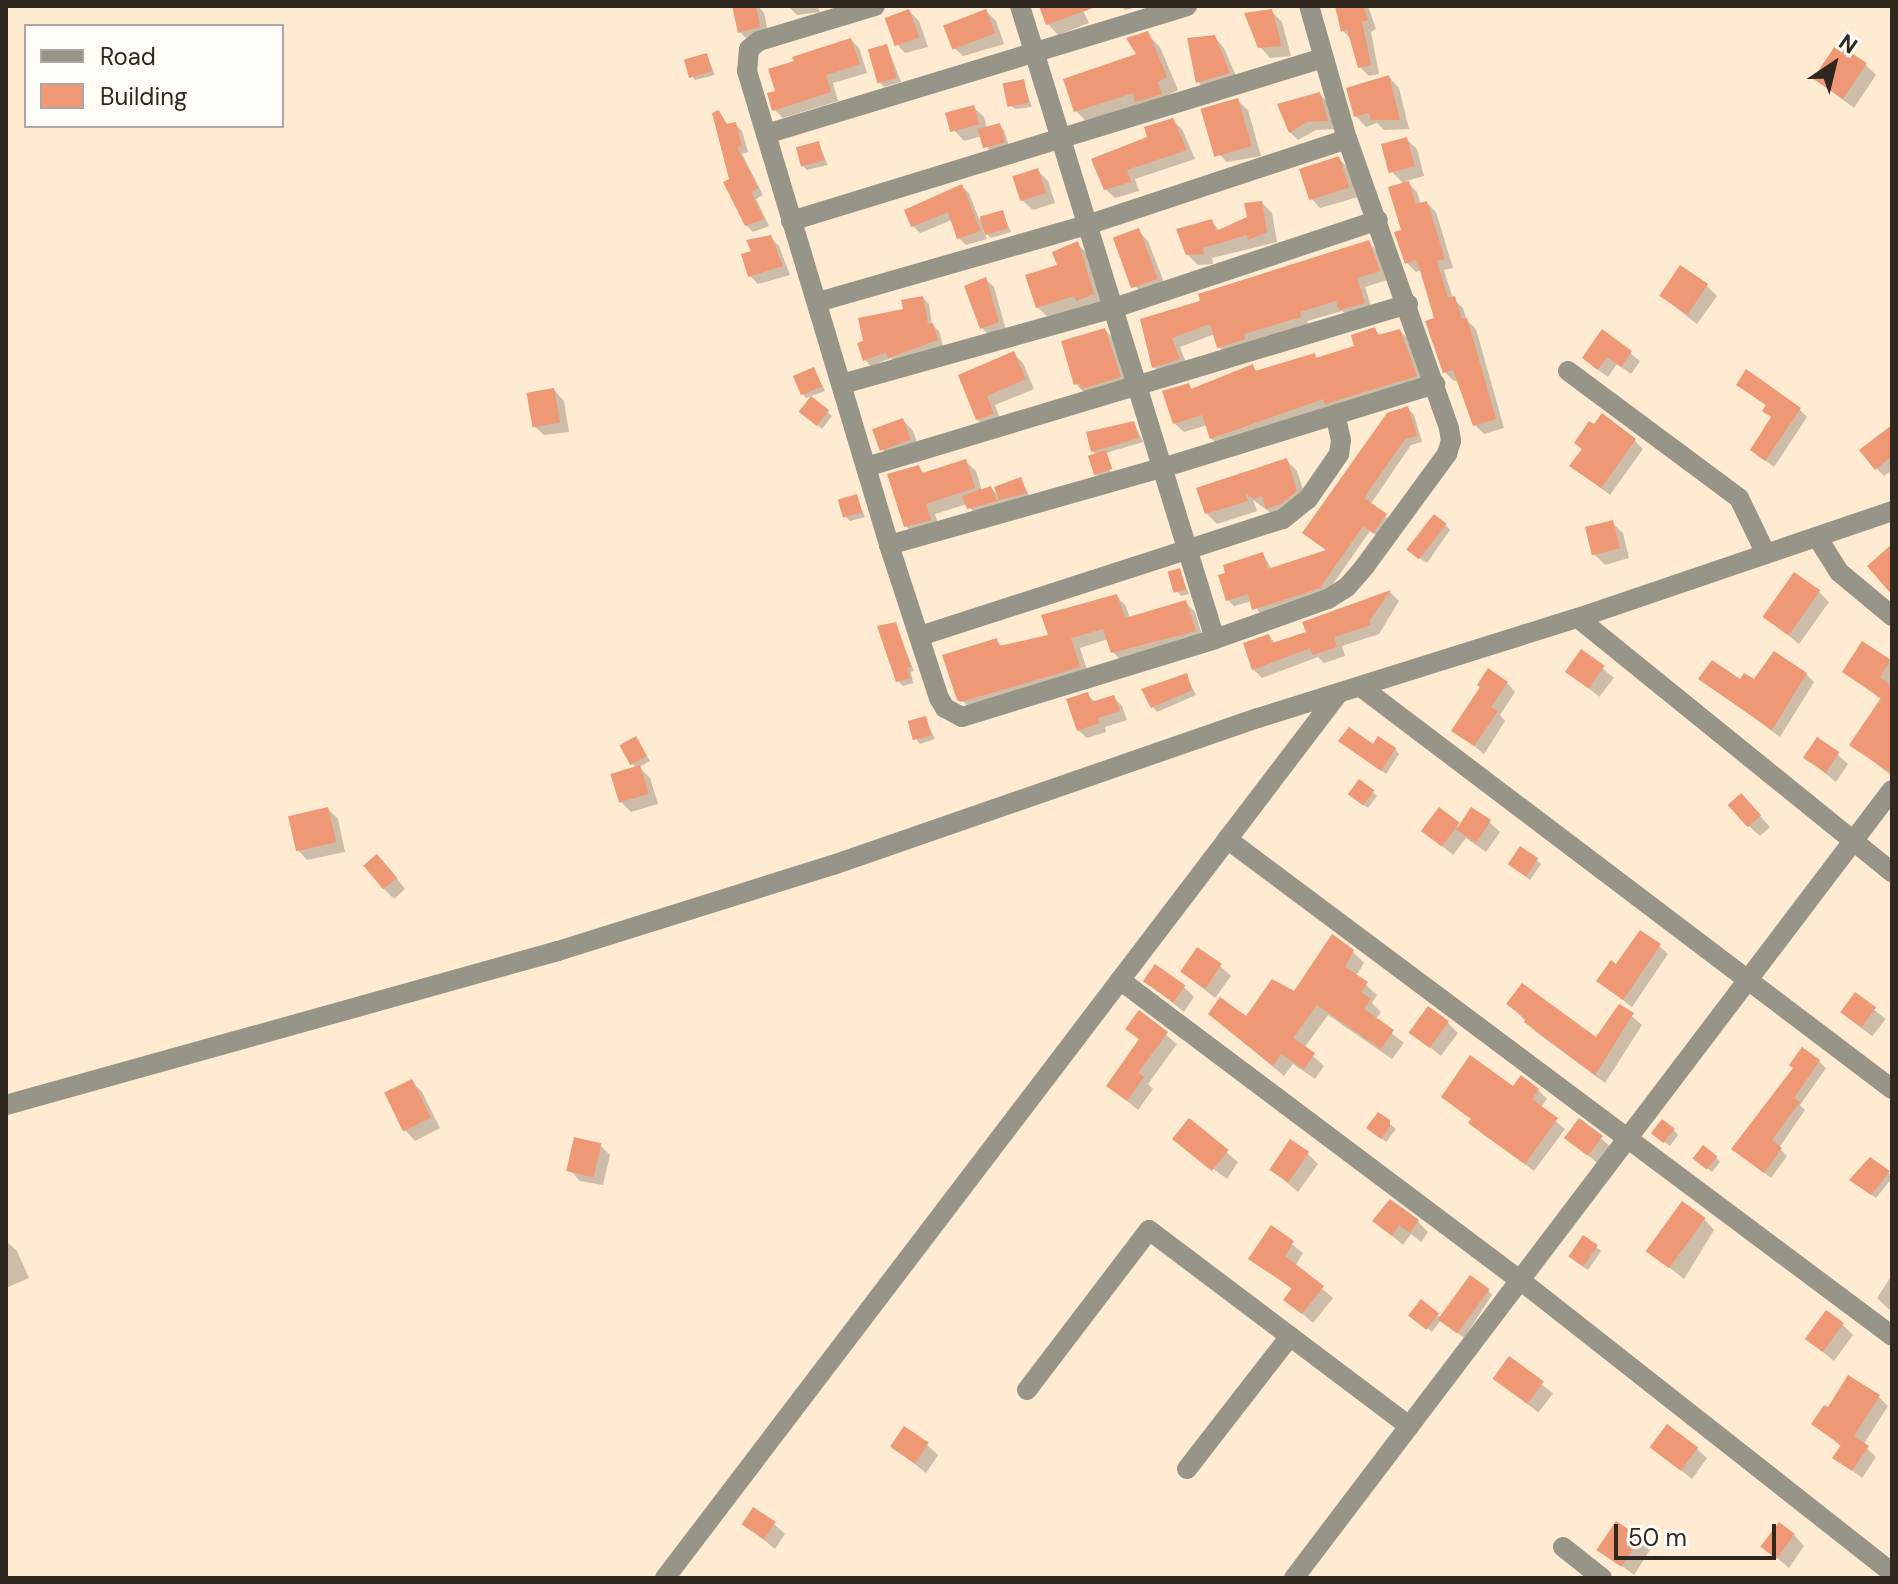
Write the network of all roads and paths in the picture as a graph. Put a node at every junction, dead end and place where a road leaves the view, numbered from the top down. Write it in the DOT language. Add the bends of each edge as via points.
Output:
graph roads {
  1 [pos="875,6"];
  2 [pos="1020,6"];
  3 [pos="1187,6"];
  4 [pos="1309,6"];
  5 [pos="1036,54"];
  6 [pos="1323,58"];
  7 [pos="766,134"];
  8 [pos="1059,137"];
  9 [pos="1347,139"];
  10 [pos="1378,220"];
  11 [pos="791,221"];
  12 [pos="1087,225"];
  13 [pos="818,302"];
  14 [pos="1408,304"];
  15 [pos="1114,308"];
  16 [pos="1568,371"];
  17 [pos="842,384"];
  18 [pos="1435,384"];
  19 [pos="1139,386"];
  20 [pos="1335,415"];
  21 [pos="866,467"];
  22 [pos="1162,468"];
  23 [pos="1892,511"];
  24 [pos="1817,537"];
  25 [pos="889,545"];
  26 [pos="1188,551"];
  27 [pos="1766,554"];
  28 [pos="1892,616"];
  29 [pos="1578,618"];
  30 [pos="920,636"];
  31 [pos="1215,639"];
  32 [pos="1361,687"];
  33 [pos="1338,694"];
  34 [pos="1892,790"];
  35 [pos="1227,839"];
  36 [pos="1852,843"];
  37 [pos="1892,872"];
  38 [pos="1120,980"];
  39 [pos="1746,982"];
  40 [pos="1892,1089"];
  41 [pos="6,1105"];
  42 [pos="1629,1137"];
  43 [pos="1520,1280"];
  44 [pos="1290,1336"];
  45 [pos="1892,1336"];
  46 [pos="1027,1390"];
  47 [pos="1409,1426"];
  48 [pos="1187,1469"];
  49 [pos="1563,1547"];
  50 [pos="1892,1573"];
  51 [pos="665,1578"];
  52 [pos="1294,1578"];
  53 [pos="1602,1578"];
  1 -- 7 [label="street" via="752,45 747,71"];
  2 -- 5 [label="street"];
  3 -- 5 [label="street"];
  4 -- 6 [label="street"];
  5 -- 7 [label="street"];
  5 -- 8 [label="street"];
  6 -- 8 [label="street"];
  6 -- 9 [label="street"];
  7 -- 11 [label="street"];
  8 -- 11 [label="street"];
  8 -- 12 [label="street"];
  9 -- 10 [label="street"];
  9 -- 12 [label="street"];
  10 -- 14 [label="street"];
  10 -- 15 [label="street"];
  11 -- 13 [label="street"];
  12 -- 13 [label="street"];
  12 -- 15 [label="street"];
  13 -- 17 [label="street"];
  14 -- 18 [label="street"];
  14 -- 19 [label="street"];
  15 -- 17 [label="street"];
  15 -- 19 [label="street"];
  16 -- 27 [label="street" via="1727,488 1752,520"];
  17 -- 21 [label="street"];
  18 -- 20 [label="street"];
  18 -- 31 [label="street" via="1449,428 1447,454 1347,587 1328,599"];
  19 -- 21 [label="street"];
  19 -- 22 [label="street"];
  20 -- 22 [label="street"];
  20 -- 26 [label="street" via="1339,454 1298,509"];
  21 -- 25 [label="street"];
  22 -- 25 [label="street"];
  22 -- 26 [label="street"];
  23 -- 24 [label="street"];
  24 -- 27 [label="street"];
  24 -- 28 [label="street" via="1839,572"];
  25 -- 30 [label="street"];
  26 -- 30 [label="street"];
  26 -- 31 [label="street"];
  27 -- 29 [label="street"];
  29 -- 32 [label="street"];
  29 -- 36 [label="street"];
  30 -- 31 [label="street" via="939,698 962,717"];
  32 -- 33 [label="street"];
  32 -- 39 [label="street"];
  33 -- 35 [label="street"];
  33 -- 41 [label="street" via="833,865 558,951"];
  34 -- 36 [label="street"];
  35 -- 38 [label="street"];
  35 -- 42 [label="street"];
  36 -- 37 [label="street"];
  36 -- 39 [label="street"];
  38 -- 43 [label="street"];
  38 -- 51 [label="street"];
  39 -- 40 [label="street"];
  39 -- 42 [label="street"];
  42 -- 43 [label="street"];
  42 -- 45 [label="street"];
  43 -- 47 [label="street"];
  43 -- 50 [label="street"];
  44 -- 46 [label="street" via="1149,1230"];
  44 -- 47 [label="street"];
  44 -- 48 [label="street"];
  47 -- 52 [label="street"];
  49 -- 53 [label="street"];
}
